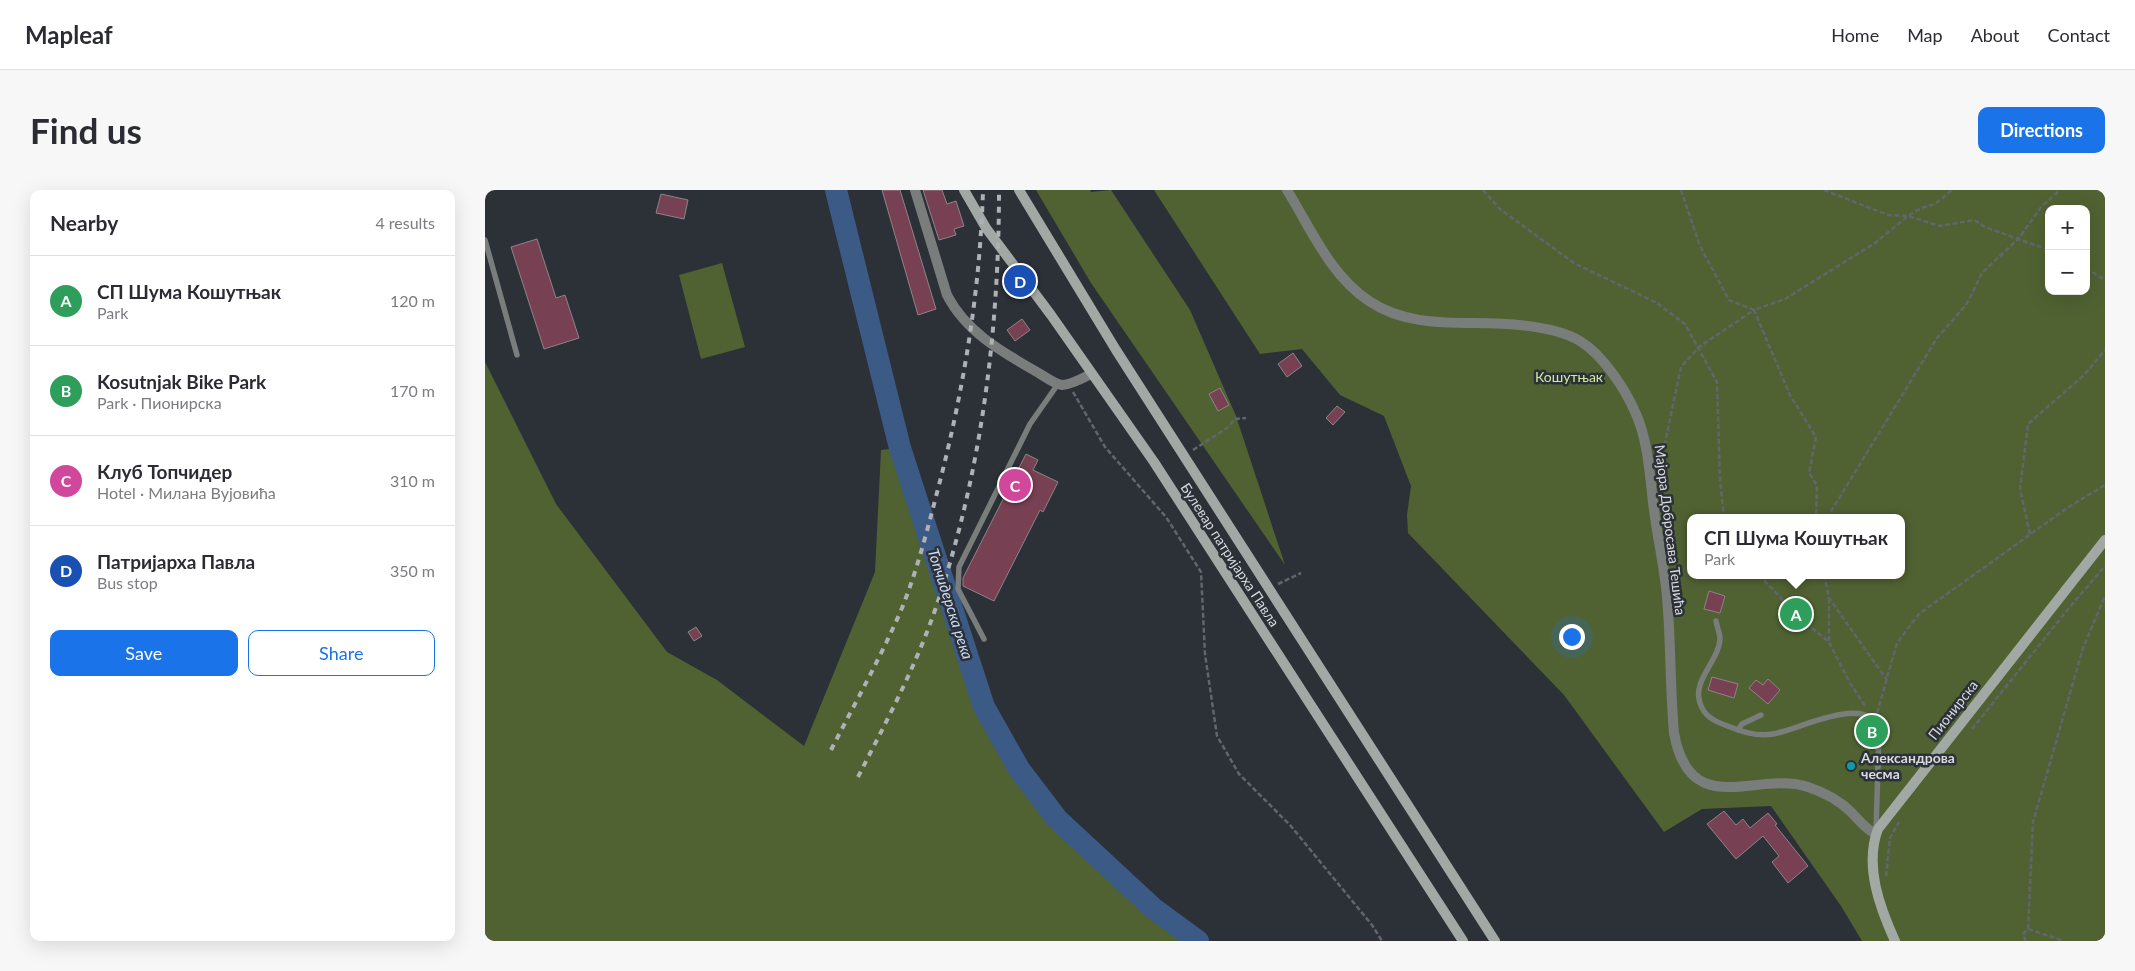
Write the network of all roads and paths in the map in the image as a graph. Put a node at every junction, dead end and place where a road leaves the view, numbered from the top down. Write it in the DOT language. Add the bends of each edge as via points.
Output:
graph roads {
  1 [pos="915,190"];
  2 [pos="964,190"];
  3 [pos="1019,190"];
  4 [pos="1287,190"];
  5 [pos="1483,190"];
  6 [pos="1681,190"];
  7 [pos="1823,190"];
  8 [pos="1952,190"];
  9 [pos="2060,190"];
  10 [pos="1907,216"];
  11 [pos="2019,238"];
  12 [pos="485,240"];
  13 [pos="2045,248"];
  14 [pos="2090,271"];
  15 [pos="2105,280"];
  16 [pos="1754,310"];
  17 [pos="1699,347"];
  18 [pos="2105,350"];
  19 [pos="517,355"];
  20 [pos="1091,374"];
  21 [pos="1063,384"];
  22 [pos="1246,418"];
  23 [pos="1189,452"];
  24 [pos="1647,452"];
  25 [pos="2105,485"];
  26 [pos="1723,514"];
  27 [pos="1816,514"];
  28 [pos="1829,514"];
  29 [pos="2030,534"];
  30 [pos="2105,540"];
  31 [pos="2105,566"];
  32 [pos="1301,573"];
  33 [pos="1763,579"];
  34 [pos="1825,579"];
  35 [pos="1274,586"];
  36 [pos="2105,596"];
  37 [pos="1829,598"];
  38 [pos="1716,621"];
  39 [pos="984,638"];
  40 [pos="1829,642"];
  41 [pos="1887,681"];
  42 [pos="1761,715"];
  43 [pos="1875,722"];
  44 [pos="1738,730"];
  45 [pos="1969,733"];
  46 [pos="1903,816"];
  47 [pos="1876,834"];
  48 [pos="1886,878"];
  49 [pos="2028,929"];
  50 [pos="1383,941"];
  51 [pos="1463,941"];
  52 [pos="1495,941"];
  53 [pos="1895,941"];
  54 [pos="2026,941"];
  55 [pos="2064,941"];
  1 -- 21 [label="street" via="952,306 983,339"];
  2 -- 20 [label="main road, Булевар патријарха Павла" via="986,228"];
  3 -- 52 [label="main road, Булевар патријарха Павла" via="1116,350"];
  4 -- 24 [label="street, Мајора Добросава Тешића" via="1337,273 1351,288 1389,312 1434,323 1529,327 1561,333 1581,341 1611,372 1627,395 1637,415"];
  5 -- 17 [label="path" via="1501,210 1574,263 1657,303 1685,324"];
  6 -- 16 [label="path" via="1700,246 1729,300"];
  7 -- 10 [label="path" via="1888,215"];
  8 -- 10 [label="path" via="1935,204"];
  9 -- 11 [label="path" via="2041,207"];
  10 -- 11 [label="path" via="1940,226 1974,220"];
  10 -- 16 [label="path" via="1875,243 1785,299"];
  11 -- 13 [label="path"];
  11 -- 28 [label="path" via="1983,273 1967,304 1937,338"];
  12 -- 19 [label="lane"];
  14 -- 15 [label="path"];
  16 -- 17 [label="path"];
  16 -- 27 [label="path" via="1790,395 1816,437 1809,473 1817,485"];
  17 -- 24 [label="path" via="1681,367 1665,443"];
  17 -- 26 [label="path" via="1717,382"];
  18 -- 29 [label="path" via="2084,375 2028,424 2020,489"];
  20 -- 21 [label="street"];
  20 -- 51 [label="main road, Булевар патријарха Павла" via="1154,462"];
  21 -- 39 [label="lane" via="1030,424 959,567 958,589"];
  21 -- 50 [label="path" via="1105,447 1166,517 1201,572 1205,654 1217,736 1239,774 1290,825"];
  22 -- 23 [label="path" via="1235,419 1227,428"];
  24 -- 47 [label="street, Мајора Добросава Тешића" via="1667,596 1674,733 1683,761 1701,781 1719,786 1741,788 1792,784 1812,788 1839,802"];
  25 -- 29 [label="path"];
  29 -- 41 [label="path" via="1919,614 1897,643"];
  30 -- 47 [label="main road, Пионирска" via="1891,810"];
  31 -- 45 [label="path"];
  32 -- 35 [label="path"];
  33 -- 40 [label="path" via="1801,619"];
  34 -- 37 [label="path"];
  36 -- 49 [label="path" via="2083,648 2033,822"];
  37 -- 40 [label="path"];
  37 -- 41 [label="path"];
  38 -- 44 [label="lane" via="1719,645 1700,688 1699,702 1710,718"];
  40 -- 43 [label="path"];
  41 -- 43 [label="path"];
  42 -- 44 [label="lane" via="1742,724"];
  43 -- 44 [label="lane" via="1861,713 1852,712 1773,734"];
  43 -- 47 [label="lane" via="1879,730"];
  46 -- 48 [label="path" via="1890,838"];
  47 -- 53 [label="main road, Пионирска" via="1873,854 1877,892"];
  49 -- 54 [label="path" via="2023,934"];
  49 -- 55 [label="path"];
}
